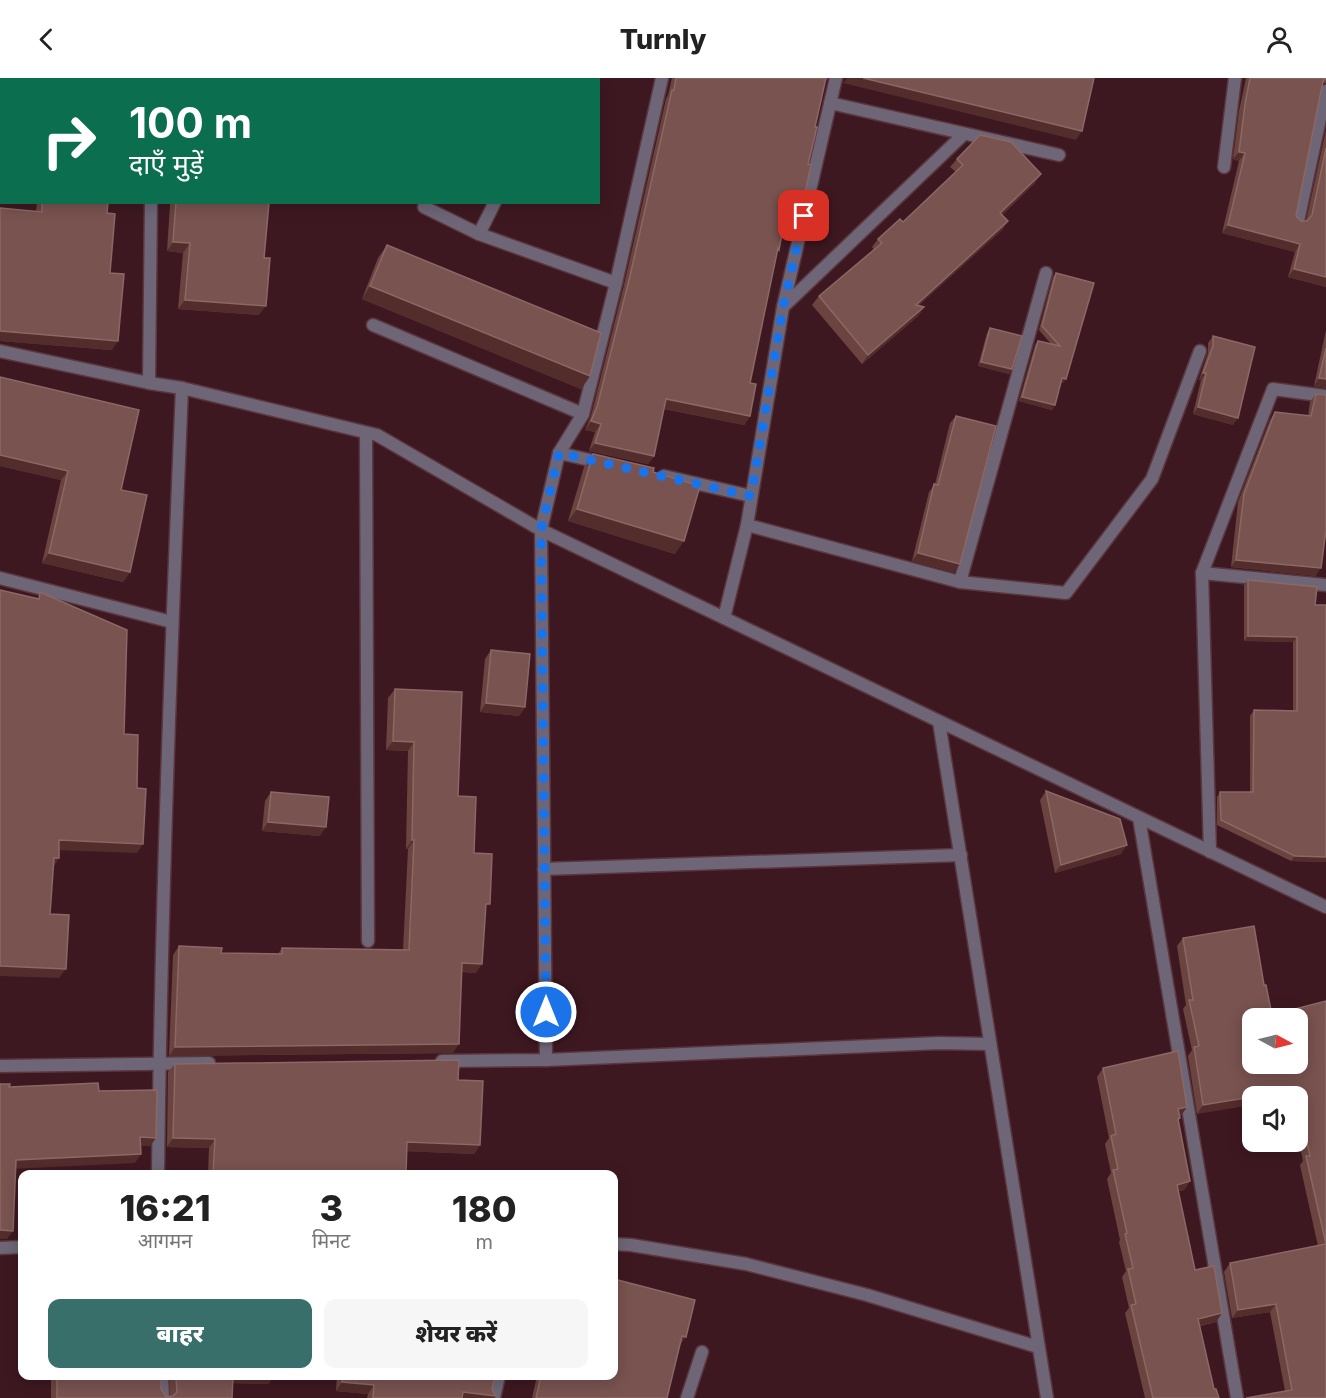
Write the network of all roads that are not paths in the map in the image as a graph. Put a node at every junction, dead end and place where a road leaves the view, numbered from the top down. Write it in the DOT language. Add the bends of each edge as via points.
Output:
graph roads {
  1 [pos="662,78"];
  2 [pos="836,78"];
  3 [pos="1235,78"];
  4 [pos="1326,91"];
  5 [pos="830,103"];
  6 [pos="964,134"];
  7 [pos="1059,155"];
  8 [pos="1224,167"];
  9 [pos="151,204"];
  10 [pos="494,204"];
  11 [pos="424,207"];
  12 [pos="1298,221"];
  13 [pos="479,234"];
  14 [pos="1046,273"];
  15 [pos="616,283"];
  16 [pos="783,307"];
  17 [pos="373,325"];
  18 [pos="0,351"];
  19 [pos="1200,351"];
  20 [pos="148,383"];
  21 [pos="183,388"];
  22 [pos="1326,396"];
  23 [pos="583,414"];
  24 [pos="366,433"];
  25 [pos="559,453"];
  26 [pos="615,466"];
  27 [pos="649,473"];
  28 [pos="751,496"];
  29 [pos="747,525"];
  30 [pos="541,530"];
  31 [pos="1202,573"];
  32 [pos="0,578"];
  33 [pos="960,582"];
  34 [pos="1326,585"];
  35 [pos="724,618"];
  36 [pos="172,622"];
  37 [pos="939,722"];
  38 [pos="1138,818"];
  39 [pos="1210,852"];
  40 [pos="961,855"];
  41 [pos="544,869"];
  42 [pos="1326,907"];
  43 [pos="368,941"];
  44 [pos="990,1044"];
  45 [pos="546,1060"];
  46 [pos="429,1061"];
  47 [pos="218,1063"];
  48 [pos="159,1064"];
  49 [pos="0,1066"];
  50 [pos="158,1170"];
  51 [pos="618,1244"];
  52 [pos="18,1247"];
  53 [pos="0,1248"];
  54 [pos="1038,1347"];
  55 [pos="702,1352"];
  56 [pos="162,1380"];
  57 [pos="498,1380"];
  58 [pos="163,1398"];
  59 [pos="494,1398"];
  60 [pos="687,1398"];
  61 [pos="1047,1398"];
  62 [pos="1236,1398"];
  1 -- 15 [label="street"];
  2 -- 5 [label="street"];
  3 -- 8 [label="street"];
  4 -- 12 [label="street"];
  5 -- 6 [label="street"];
  5 -- 16 [label="street"];
  6 -- 7 [label="street"];
  6 -- 16 [label="street"];
  9 -- 20 [label="street"];
  10 -- 13 [label="street"];
  11 -- 13 [label="street"];
  13 -- 15 [label="street"];
  14 -- 33 [label="street"];
  15 -- 23 [label="street"];
  16 -- 28 [label="street"];
  17 -- 23 [label="street"];
  18 -- 20 [label="street"];
  19 -- 33 [label="street" via="1152,479 1066,593"];
  20 -- 21 [label="street"];
  21 -- 24 [label="street"];
  21 -- 36 [label="street"];
  22 -- 31 [label="street" via="1273,389"];
  23 -- 25 [label="street"];
  24 -- 30 [label="street" via="377,435"];
  24 -- 43 [label="street"];
  25 -- 26 [label="street"];
  25 -- 30 [label="street"];
  27 -- 28 [label="street"];
  28 -- 29 [label="street"];
  29 -- 33 [label="street"];
  29 -- 35 [label="street"];
  30 -- 35 [label="street"];
  30 -- 41 [label="street"];
  31 -- 34 [label="street"];
  31 -- 39 [label="street"];
  32 -- 36 [label="street"];
  35 -- 37 [label="street"];
  36 -- 48 [label="street"];
  37 -- 38 [label="street"];
  37 -- 40 [label="street"];
  38 -- 39 [label="street"];
  38 -- 62 [label="street"];
  39 -- 42 [label="street"];
  40 -- 41 [label="street"];
  40 -- 44 [label="street"];
  41 -- 45 [label="street"];
  44 -- 45 [label="street"];
  44 -- 54 [label="street"];
  45 -- 46 [label="street"];
  47 -- 48 [label="street"];
  48 -- 49 [label="street"];
  48 -- 50 [label="street"];
  51 -- 54 [label="street" via="746,1264 867,1295"];
  52 -- 53 [label="street"];
  54 -- 61 [label="street"];
  55 -- 60 [label="street"];
  56 -- 58 [label="street"];
  57 -- 59 [label="street"];
}
